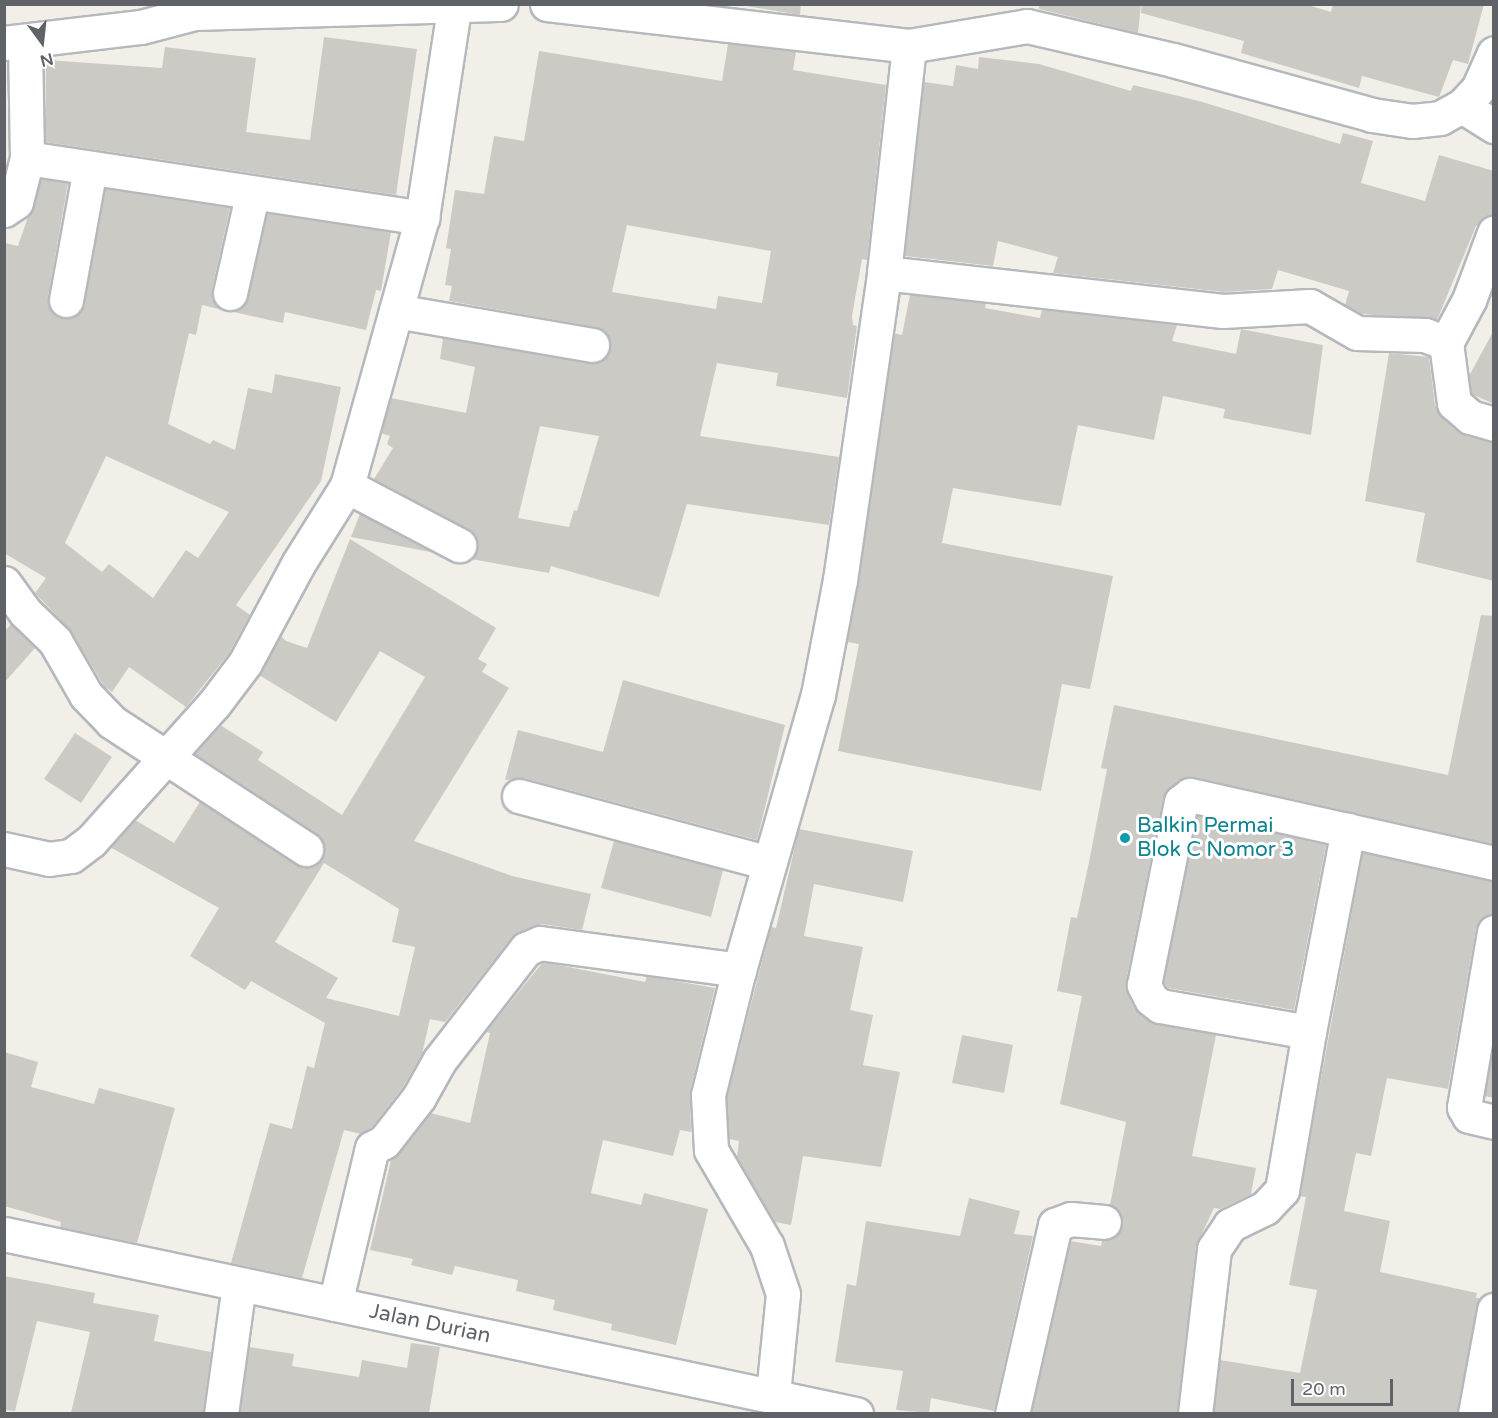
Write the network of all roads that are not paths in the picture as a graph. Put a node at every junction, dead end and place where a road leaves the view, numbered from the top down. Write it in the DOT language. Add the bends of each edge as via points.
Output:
graph roads {
  1 [pos="501,4"];
  2 [pos="547,4"];
  3 [pos="454,8"];
  4 [pos="1029,15"];
  5 [pos="15,42"];
  6 [pos="909,46"];
  7 [pos="1494,53"];
  8 [pos="1462,106"];
  9 [pos="1494,126"];
  10 [pos="27,158"];
  11 [pos="90,168"];
  12 [pos="252,195"];
  13 [pos="4,210"];
  14 [pos="422,218"];
  15 [pos="1494,233"];
  16 [pos="884,273"];
  17 [pos="230,293"];
  18 [pos="66,300"];
  19 [pos="396,311"];
  20 [pos="1446,343"];
  21 [pos="592,345"];
  22 [pos="1494,424"];
  23 [pos="347,486"];
  24 [pos="459,545"];
  25 [pos="4,583"];
  26 [pos="166,756"];
  27 [pos="519,796"];
  28 [pos="1348,830"];
  29 [pos="4,849"];
  30 [pos="306,849"];
  31 [pos="769,863"];
  32 [pos="1494,863"];
  33 [pos="1494,932"];
  34 [pos="739,970"];
  35 [pos="1309,1032"];
  36 [pos="1494,1122"];
  37 [pos="1104,1222"];
  38 [pos="4,1234"];
  39 [pos="239,1284"];
  40 [pos="335,1304"];
  41 [pos="1494,1310"];
  42 [pos="773,1394"];
  43 [pos="736,1400"];
  44 [pos="221,1413"];
  45 [pos="856,1413"];
  46 [pos="1012,1413"];
  47 [pos="1195,1413"];
  48 [pos="1475,1413"];
  1 -- 3 [label="street"];
  2 -- 6 [label="street"];
  3 -- 5 [label="street" via="349,7 194,13 141,27"];
  3 -- 14 [label="street"];
  4 -- 6 [label="street"];
  4 -- 8 [label="street" via="1372,115 1412,121 1440,118"];
  5 -- 10 [label="street"];
  6 -- 16 [label="street"];
  7 -- 8 [label="street" via="1478,89"];
  8 -- 9 [label="street"];
  10 -- 11 [label="street"];
  10 -- 13 [label="street" via="16,202"];
  11 -- 12 [label="street"];
  11 -- 18 [label="street"];
  12 -- 14 [label="street"];
  12 -- 17 [label="street"];
  14 -- 19 [label="street"];
  15 -- 20 [label="street"];
  16 -- 20 [label="street" via="1223,311 1310,306 1357,333 1425,335"];
  16 -- 31 [label="street" via="840,580 818,695"];
  19 -- 21 [label="street"];
  19 -- 23 [label="street"];
  20 -- 22 [label="street" via="1454,403 1470,417"];
  23 -- 24 [label="street"];
  23 -- 26 [label="street" via="298,564 245,663"];
  25 -- 26 [label="street" via="25,612 56,641 86,695 112,722"];
  26 -- 29 [label="street" via="91,841 71,856 50,859"];
  26 -- 30 [label="street"];
  27 -- 31 [label="street"];
  28 -- 32 [label="street"];
  28 -- 35 [label="street"];
  28 -- 35 [label="street" via="1185,797 1144,985 1160,1006"];
  31 -- 34 [label="street"];
  33 -- 36 [label="street" via="1464,1107 1469,1116"];
  34 -- 40 [label="street" via="540,943 526,949 439,1061 419,1097 384,1142 372,1148"];
  34 -- 42 [label="street" via="708,1095 711,1150 756,1225 778,1274 783,1294"];
  35 -- 47 [label="street" via="1282,1190 1265,1209 1230,1225 1217,1239"];
  37 -- 46 [label="street" via="1071,1219 1055,1225"];
  38 -- 39 [label="street, Jalan Durian"];
  39 -- 40 [label="street, Jalan Durian"];
  39 -- 44 [label="street"];
  40 -- 43 [label="street, Jalan Durian"];
  41 -- 48 [label="street"];
  42 -- 43 [label="street, Jalan Durian"];
  42 -- 45 [label="street, Jalan Durian"];
}
